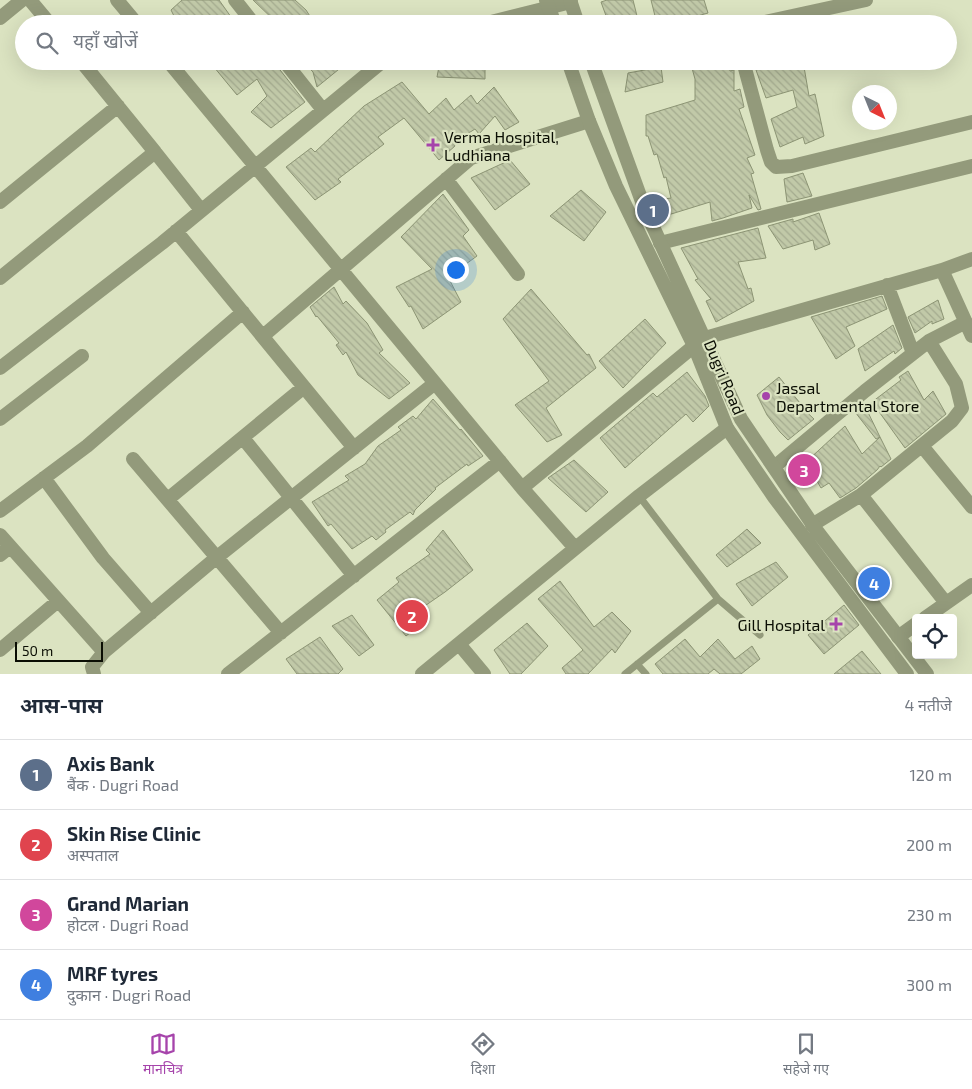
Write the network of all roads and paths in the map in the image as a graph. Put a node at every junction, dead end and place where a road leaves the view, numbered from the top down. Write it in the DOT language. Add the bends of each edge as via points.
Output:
graph roads {
  1 [pos="22,0"];
  2 [pos="30,0"];
  3 [pos="118,0"];
  4 [pos="235,0"];
  5 [pos="866,0"];
  6 [pos="570,1"];
  7 [pos="548,4"];
  8 [pos="42,15"];
  9 [pos="130,15"];
  10 [pos="247,15"];
  11 [pos="512,15"];
  12 [pos="575,15"];
  13 [pos="797,15"];
  14 [pos="0,18"];
  15 [pos="88,70"];
  16 [pos="175,70"];
  17 [pos="291,70"];
  18 [pos="372,70"];
  19 [pos="571,70"];
  20 [pos="594,70"];
  21 [pos="745,70"];
  22 [pos="118,106"];
  23 [pos="323,110"];
  24 [pos="589,121"];
  25 [pos="972,122"];
  26 [pos="155,152"];
  27 [pos="254,166"];
  28 [pos="972,166"];
  29 [pos="446,179"];
  30 [pos="0,202"];
  31 [pos="202,210"];
  32 [pos="176,231"];
  33 [pos="660,243"];
  34 [pos="972,259"];
  35 [pos="342,268"];
  36 [pos="942,270"];
  37 [pos="518,274"];
  38 [pos="0,278"];
  39 [pos="888,285"];
  40 [pos="243,312"];
  41 [pos="966,322"];
  42 [pos="262,336"];
  43 [pos="972,336"];
  44 [pos="929,341"];
  45 [pos="699,342"];
  46 [pos="913,354"];
  47 [pos="82,356"];
  48 [pos="0,368"];
  49 [pos="435,383"];
  50 [pos="304,387"];
  51 [pos="0,419"];
  52 [pos="727,428"];
  53 [pos="243,438"];
  54 [pos="922,446"];
  55 [pos="354,448"];
  56 [pos="134,459"];
  57 [pos="500,461"];
  58 [pos="774,468"];
  59 [pos="44,478"];
  60 [pos="522,488"];
  61 [pos="861,495"];
  62 [pos="639,496"];
  63 [pos="168,499"];
  64 [pos="291,499"];
  65 [pos="972,507"];
  66 [pos="0,511"];
  67 [pos="812,525"];
  68 [pos="0,535"];
  69 [pos="575,548"];
  70 [pos="5,551"];
  71 [pos="216,558"];
  72 [pos="354,576"];
  73 [pos="972,585"];
  74 [pos="718,599"];
  75 [pos="58,601"];
  76 [pos="946,603"];
  77 [pos="151,614"];
  78 [pos="931,614"];
  79 [pos="912,627"];
  80 [pos="280,633"];
  81 [pos="760,635"];
  82 [pos="898,637"];
  83 [pos="459,644"];
  84 [pos="0,650"];
  85 [pos="104,652"];
  86 [pos="637,664"];
  87 [pos="94,674"];
  88 [pos="228,674"];
  89 [pos="422,674"];
  90 [pos="484,674"];
  91 [pos="625,674"];
  92 [pos="646,674"];
  93 [pos="907,674"];
  94 [pos="927,674"];
  1 -- 14 [label="street"];
  2 -- 8 [label="street"];
  3 -- 9 [label="street"];
  4 -- 10 [label="street"];
  5 -- 13 [label="street"];
  6 -- 7 [label="street"];
  6 -- 12 [label="street"];
  7 -- 11 [label="street"];
  15 -- 22 [label="street"];
  16 -- 27 [label="street"];
  17 -- 23 [label="street"];
  18 -- 23 [label="street"];
  19 -- 24 [label="street, Dugri Road"];
  20 -- 33 [label="street, Dugri Road"];
  21 -- 25 [label="street" via="769,156 776,166 792,166"];
  22 -- 26 [label="street"];
  22 -- 30 [label="street"];
  23 -- 27 [label="street"];
  24 -- 29 [label="street" via="471,158"];
  24 -- 45 [label="street, Dugri Road" via="616,186"];
  26 -- 31 [label="street"];
  26 -- 38 [label="street"];
  27 -- 31 [label="street"];
  27 -- 35 [label="street"];
  28 -- 33 [label="street"];
  29 -- 35 [label="street"];
  29 -- 37 [label="street"];
  31 -- 32 [label="street"];
  32 -- 40 [label="street"];
  32 -- 48 [label="street"];
  33 -- 45 [label="street, Dugri Road"];
  34 -- 36 [label="street"];
  35 -- 42 [label="street"];
  35 -- 49 [label="street"];
  36 -- 39 [label="street"];
  36 -- 41 [label="street"];
  39 -- 45 [label="street"];
  39 -- 46 [label="street"];
  40 -- 42 [label="street"];
  40 -- 59 [label="street" via="87,446"];
  41 -- 43 [label="street"];
  41 -- 44 [label="street"];
  42 -- 50 [label="street"];
  44 -- 46 [label="street"];
  44 -- 54 [label="street" via="956,384 962,408 952,421"];
  45 -- 52 [label="street, Dugri Road"];
  45 -- 58 [label="street, Dugri Road" via="741,419"];
  45 -- 60 [label="street"];
  46 -- 58 [label="street"];
  47 -- 51 [label="street"];
  49 -- 55 [label="street"];
  49 -- 57 [label="street"];
  50 -- 53 [label="street"];
  50 -- 55 [label="street"];
  52 -- 62 [label="street"];
  52 -- 93 [label="street, Dugri Road" via="774,497"];
  53 -- 63 [label="street"];
  53 -- 64 [label="street"];
  54 -- 61 [label="street"];
  54 -- 65 [label="street"];
  55 -- 64 [label="street"];
  56 -- 63 [label="street"];
  57 -- 60 [label="street"];
  57 -- 72 [label="street"];
  58 -- 67 [label="street, Dugri Road"];
  59 -- 66 [label="street"];
  59 -- 77 [label="street" via="103,558"];
  60 -- 69 [label="street"];
  61 -- 67 [label="street"];
  61 -- 76 [label="street"];
  62 -- 69 [label="street"];
  62 -- 74 [label="lane"];
  63 -- 71 [label="street"];
  64 -- 71 [label="street"];
  64 -- 72 [label="street"];
  67 -- 82 [label="street, Dugri Road"];
  68 -- 70 [label="street"];
  69 -- 83 [label="street"];
  70 -- 75 [label="street"];
  71 -- 77 [label="street"];
  71 -- 80 [label="street"];
  72 -- 80 [label="street"];
  73 -- 76 [label="street"];
  74 -- 81 [label="lane"];
  74 -- 86 [label="lane"];
  75 -- 84 [label="street"];
  75 -- 85 [label="street"];
  76 -- 78 [label="street"];
  77 -- 85 [label="street"];
  79 -- 82 [label="street"];
  80 -- 88 [label="street"];
  82 -- 94 [label="street, Dugri Road"];
  83 -- 89 [label="street"];
  83 -- 90 [label="street"];
  85 -- 87 [label="street" via="92,667"];
  86 -- 91 [label="lane"];
  86 -- 92 [label="lane"];
}
